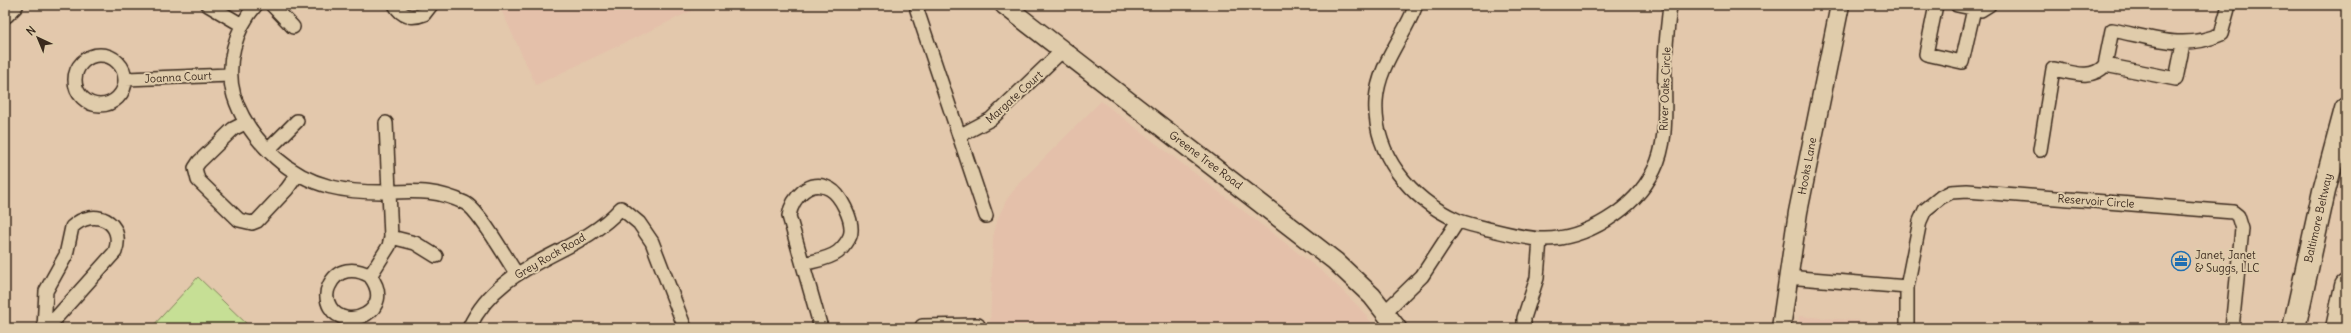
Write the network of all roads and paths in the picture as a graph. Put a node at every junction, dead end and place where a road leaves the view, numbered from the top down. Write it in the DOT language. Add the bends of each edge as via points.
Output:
graph roads {
  1 [pos="14,5"];
  2 [pos="208,5"];
  3 [pos="256,5"];
  4 [pos="272,5"];
  5 [pos="395,5"];
  6 [pos="431,5"];
  7 [pos="1004,5"];
  8 [pos="1416,5"];
  9 [pos="1670,5"];
  10 [pos="1840,5"];
  11 [pos="1936,5"];
  12 [pos="1957,5"];
  13 [pos="1989,5"];
  14 [pos="2229,5"];
  15 [pos="1974,9"];
  16 [pos="917,10"];
  17 [pos="5,14"];
  18 [pos="242,25"];
  19 [pos="293,26"];
  20 [pos="2183,44"];
  21 [pos="1063,50"];
  22 [pos="2105,65"];
  23 [pos="230,75"];
  24 [pos="126,79"];
  25 [pos="2346,109"];
  26 [pos="297,121"];
  27 [pos="245,123"];
  28 [pos="386,123"];
  29 [pos="959,136"];
  30 [pos="268,150"];
  31 [pos="2040,150"];
  32 [pos="297,175"];
  33 [pos="389,192"];
  34 [pos="986,216"];
  35 [pos="1458,221"];
  36 [pos="391,237"];
  37 [pos="1540,239"];
  38 [pos="436,256"];
  39 [pos="803,264"];
  40 [pos="516,273"];
  41 [pos="370,276"];
  42 [pos="1787,277"];
  43 [pos="2346,286"];
  44 [pos="1907,287"];
  45 [pos="2298,307"];
  46 [pos="1385,312"];
  47 [pos="978,325"];
  48 [pos="2337,326"];
  49 [pos="44,328"];
  50 [pos="47,328"];
  51 [pos="470,328"];
  52 [pos="685,328"];
  53 [pos="821,328"];
  54 [pos="922,328"];
  55 [pos="1397,328"];
  56 [pos="1524,328"];
  57 [pos="1781,328"];
  58 [pos="1907,328"];
  59 [pos="2232,328"];
  60 [pos="2291,328"];
  61 [pos="2294,328"];
  1 -- 17 [label="street"];
  2 -- 18 [label="street"];
  3 -- 18 [label="street"];
  4 -- 19 [label="street"];
  5 -- 6 [label="street" via="409,17 424,14"];
  7 -- 21 [label="street, Greene Tree Road"];
  8 -- 35 [label="street, River Oaks Circle" via="1385,66 1379,84 1376,100 1379,131 1390,161 1408,185 1429,204"];
  9 -- 37 [label="street, River Oaks Circle" via="1665,67 1665,133 1654,169 1627,205 1608,219 1575,233"];
  10 -- 42 [label="street, Hooks Lane"];
  11 -- 15 [label="street" via="1926,54 1962,62"];
  12 -- 15 [label="street"];
  13 -- 15 [label="street" via="1981,10"];
  14 -- 20 [label="street" via="2221,34 2207,40"];
  16 -- 29 [label="street"];
  18 -- 23 [label="street" via="233,53"];
  20 -- 22 [label="street" via="2176,79"];
  20 -- 22 [label="street" via="2112,30"];
  21 -- 29 [label="street, Margate Court" via="991,120"];
  21 -- 46 [label="street, Greene Tree Road" via="1313,243 1356,280"];
  22 -- 31 [label="street" via="2100,71 2087,75 2053,69"];
  23 -- 24 [label="street, Joanna Court"];
  23 -- 27 [label="street" via="235,98"];
  25 -- 45 [label="highway, Baltimore Beltway" via="2324,191"];
  26 -- 30 [label="street"];
  27 -- 30 [label="street"];
  27 -- 32 [label="street" via="233,129 199,162 196,168 198,180 239,220 252,223 257,221 287,189"];
  28 -- 33 [label="street"];
  29 -- 34 [label="street"];
  30 -- 32 [label="street"];
  32 -- 33 [label="street" via="330,188"];
  33 -- 36 [label="street"];
  33 -- 40 [label="street" via="437,192 467,204"];
  35 -- 37 [label="street, River Oaks Circle"];
  35 -- 46 [label="street" via="1422,276"];
  36 -- 38 [label="street" via="415,243"];
  36 -- 41 [label="street" via="389,246"];
  37 -- 56 [label="street" via="1537,278 1524,318"];
  39 -- 39 [label="street" via="789,216 790,206 803,190 820,186 829,188 843,204 851,232 838,252"];
  39 -- 53 [label="street"];
  40 -- 51 [label="street, Grey Rock Road" via="487,301"];
  40 -- 52 [label="street, Grey Rock Road" via="598,229 620,208 639,223 652,242"];
  42 -- 44 [label="street"];
  42 -- 57 [label="street, Hooks Lane"];
  43 -- 48 [label="highway"];
  44 -- 58 [label="street, Reservoir Circle"];
  44 -- 59 [label="street, Reservoir Circle" via="1920,222 1925,210 1951,192 1968,191 2226,210 2238,216 2242,229"];
  45 -- 60 [label="highway"];
  45 -- 61 [label="highway, Baltimore Beltway"];
  46 -- 55 [label="street, Greene Tree Road"];
  47 -- 54 [label="street"];
  49 -- 50 [label="street" via="46,291 66,255 72,227 87,217 102,218 116,232 119,243 115,252"];
}
